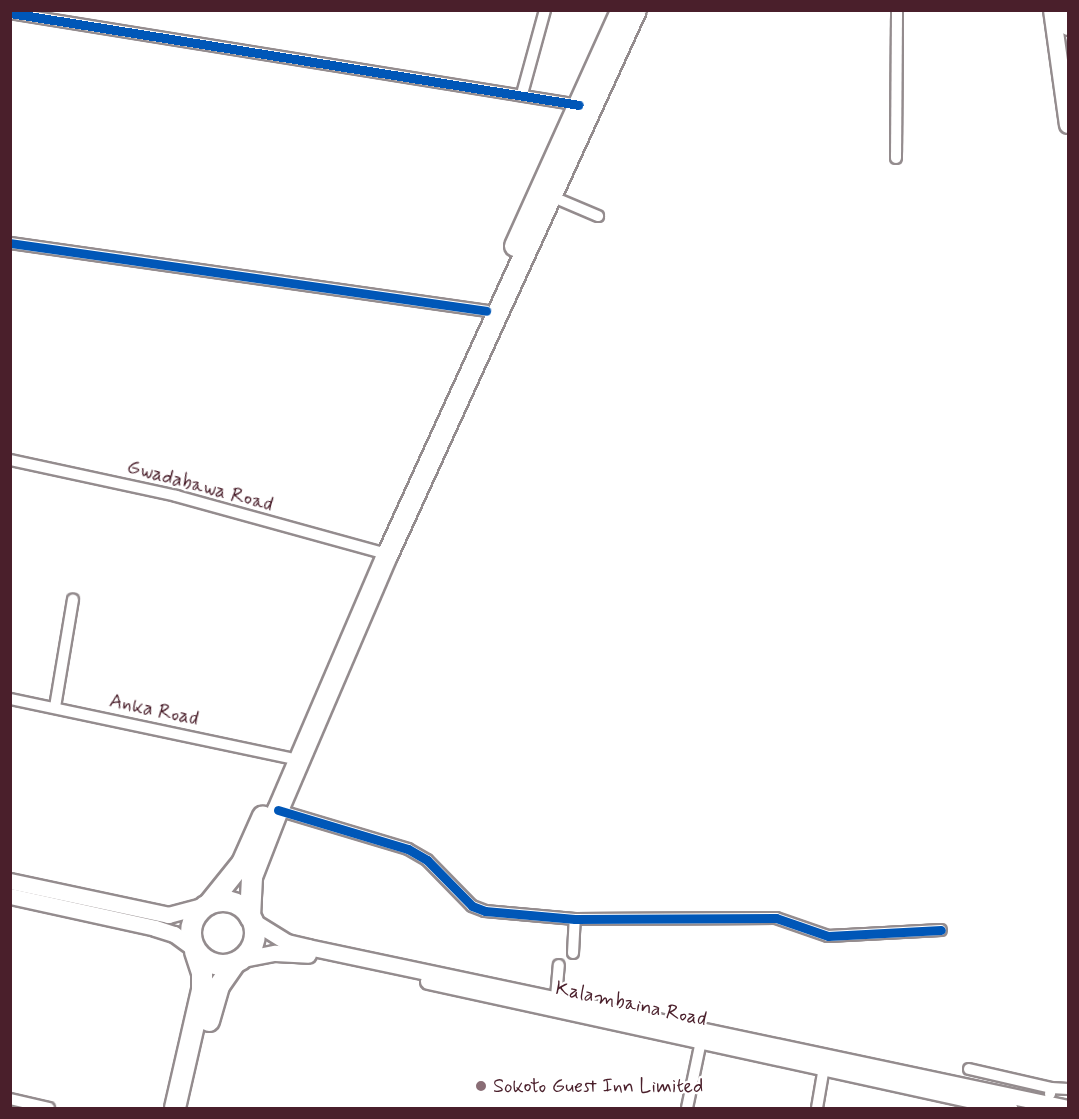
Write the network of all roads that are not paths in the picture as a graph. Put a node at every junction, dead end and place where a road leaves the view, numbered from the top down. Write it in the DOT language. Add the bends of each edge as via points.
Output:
graph roads {
  1 [pos="545,10"];
  2 [pos="621,10"];
  3 [pos="636,10"];
  4 [pos="897,10"];
  5 [pos="1052,10"];
  6 [pos="1066,10"];
  7 [pos="10,13"];
  8 [pos="1068,27"];
  9 [pos="522,94"];
  10 [pos="579,105"];
  11 [pos="1068,125"];
  12 [pos="896,158"];
  13 [pos="554,197"];
  14 [pos="598,216"];
  15 [pos="10,243"];
  16 [pos="486,311"];
  17 [pos="10,460"];
  18 [pos="380,552"];
  19 [pos="73,599"];
  20 [pos="10,699"];
  21 [pos="55,707"];
  22 [pos="289,758"];
  23 [pos="279,810"];
  24 [pos="10,881"];
  25 [pos="10,896"];
  26 [pos="207,905"];
  27 [pos="252,919"];
  28 [pos="575,919"];
  29 [pos="941,930"];
  30 [pos="194,949"];
  31 [pos="573,953"];
  32 [pos="239,961"];
  33 [pos="559,965"];
  34 [pos="556,997"];
  35 [pos="701,1041"];
  36 [pos="824,1067"];
  37 [pos="969,1069"];
  38 [pos="1051,1088"];
  39 [pos="1068,1089"];
  40 [pos="10,1099"];
  41 [pos="1048,1103"];
  42 [pos="49,1108"];
  43 [pos="176,1108"];
  44 [pos="189,1108"];
  45 [pos="687,1108"];
  46 [pos="817,1108"];
  47 [pos="1009,1108"];
  48 [pos="1068,1108"];
  1 -- 9 [label="street"];
  2 -- 10 [label="highway"];
  3 -- 13 [label="highway"];
  4 -- 12 [label="street"];
  5 -- 11 [label="main road"];
  6 -- 8 [label="main road"];
  7 -- 9 [label="street"];
  9 -- 10 [label="street"];
  10 -- 16 [label="highway"];
  13 -- 14 [label="street"];
  13 -- 23 [label="highway" via="387,556"];
  15 -- 16 [label="street"];
  16 -- 18 [label="highway"];
  17 -- 18 [label="street, Gwadabawa Road" via="176,496"];
  18 -- 22 [label="highway"];
  19 -- 21 [label="street"];
  20 -- 21 [label="street, Anka Road"];
  21 -- 22 [label="street, Anka Road"];
  22 -- 26 [label="highway" via="242,863"];
  23 -- 27 [label="highway" via="252,877"];
  23 -- 28 [label="street" via="408,849 427,860 472,906 485,911"];
  24 -- 26 [label="main road" via="168,915"];
  25 -- 30 [label="main road" via="155,928 174,934"];
  26 -- 27 [label="highway" via="237,904"];
  26 -- 30 [label="highway" via="191,927"];
  27 -- 32 [label="highway" via="254,941"];
  27 -- 34 [label="main road" via="287,942"];
  28 -- 29 [label="street" via="776,918 828,936"];
  28 -- 31 [label="street"];
  30 -- 32 [label="highway" via="213,964"];
  30 -- 43 [label="highway" via="202,973 201,999"];
  32 -- 35 [label="main road, Kalambaina Road" via="261,954 304,954"];
  32 -- 44 [label="highway" via="215,996"];
  33 -- 34 [label="street"];
  34 -- 41 [label="main road"];
  35 -- 36 [label="main road, Kalambaina Road"];
  35 -- 45 [label="street"];
  36 -- 46 [label="street"];
  36 -- 47 [label="main road, Kalambaina Road"];
  37 -- 38 [label="street"];
  38 -- 39 [label="street"];
  38 -- 41 [label="street"];
  40 -- 42 [label="street"];
  41 -- 48 [label="main road"];
}
